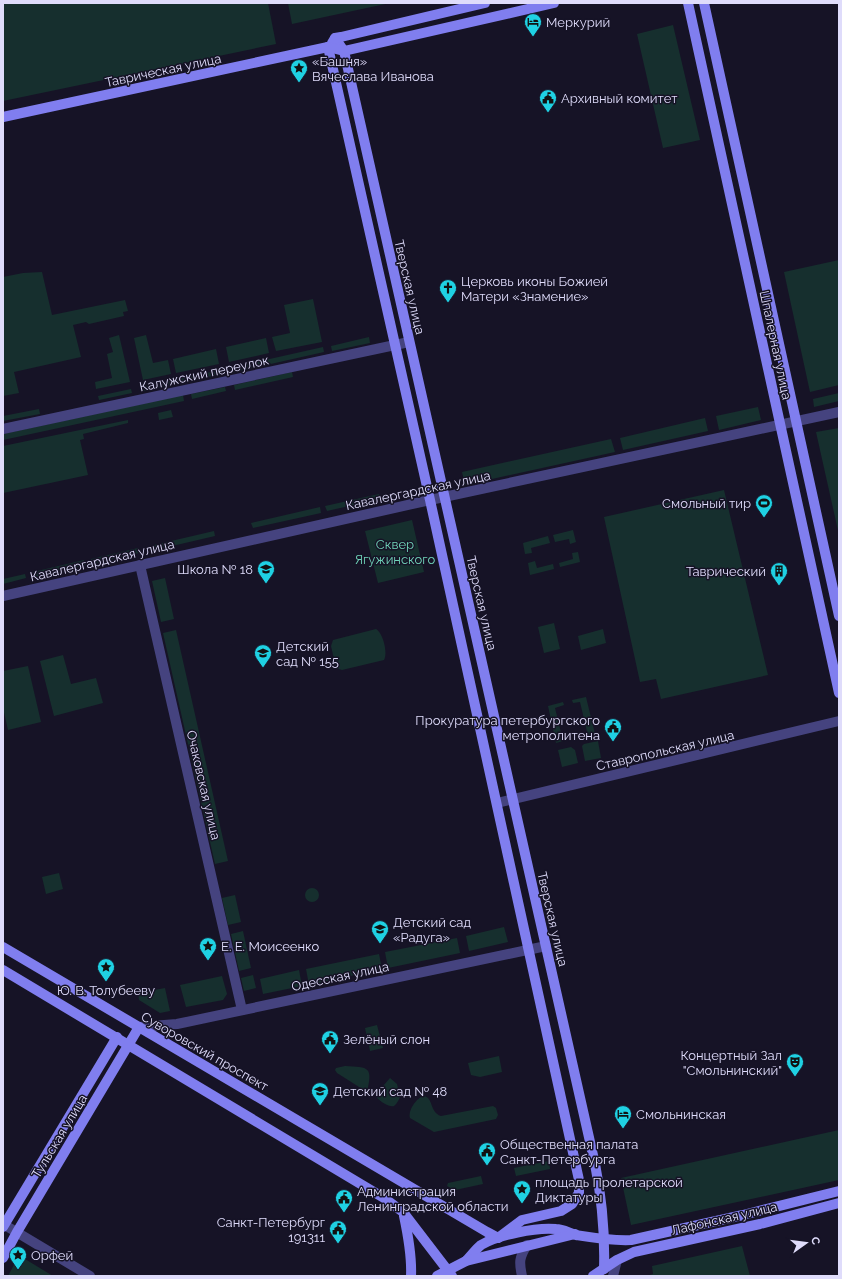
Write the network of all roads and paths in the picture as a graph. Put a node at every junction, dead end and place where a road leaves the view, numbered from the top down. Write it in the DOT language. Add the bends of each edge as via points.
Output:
graph roads {
  1 [pos="485,3"];
  2 [pos="554,3"];
  3 [pos="688,3"];
  4 [pos="704,3"];
  5 [pos="335,38"];
  6 [pos="328,47"];
  7 [pos="344,51"];
  8 [pos="3,117"];
  9 [pos="410,342"];
  10 [pos="395,345"];
  11 [pos="839,412"];
  12 [pos="797,421"];
  13 [pos="780,424"];
  14 [pos="3,429"];
  15 [pos="444,497"];
  16 [pos="430,500"];
  17 [pos="140,565"];
  18 [pos="3,596"];
  19 [pos="839,616"];
  20 [pos="839,693"];
  21 [pos="839,721"];
  22 [pos="513,799"];
  23 [pos="497,803"];
  24 [pos="546,946"];
  25 [pos="3,947"];
  26 [pos="529,950"];
  27 [pos="3,970"];
  28 [pos="242,1010"];
  29 [pos="139,1027"];
  30 [pos="117,1038"];
  31 [pos="129,1045"];
  32 [pos="839,1191"];
  33 [pos="839,1204"];
  34 [pos="403,1212"];
  35 [pos="3,1225"];
  36 [pos="17,1232"];
  37 [pos="575,1234"];
  38 [pos="498,1238"];
  39 [pos="605,1239"];
  40 [pos="527,1245"];
  41 [pos="3,1258"];
  42 [pos="466,1260"];
  43 [pos="617,1260"];
  44 [pos="604,1269"];
  45 [pos="449,1274"];
  46 [pos="90,1276"];
  47 [pos="411,1276"];
  48 [pos="437,1276"];
  49 [pos="522,1276"];
  50 [pos="594,1276"];
  51 [pos="613,1276"];
  1 -- 5 [label="street"];
  2 -- 7 [label="street, Таврическая улица"];
  3 -- 13 [label="street, Шпалерная улица"];
  4 -- 12 [label="street, Шпалерная улица"];
  5 -- 6 [label="street"];
  5 -- 7 [label="street, Тверская улица"];
  6 -- 7 [label="street, Таврическая улица"];
  6 -- 8 [label="street, Таврическая улица"];
  6 -- 10 [label="street, Тверская улица"];
  7 -- 9 [label="street, Тверская улица"];
  9 -- 10 [label="street, Калужский переулок"];
  9 -- 15 [label="street, Тверская улица"];
  10 -- 14 [label="street, Калужский переулок"];
  10 -- 16 [label="street, Тверская улица"];
  11 -- 12 [label="street, Кавалергардская улица"];
  12 -- 13 [label="street, Кавалергардская улица"];
  12 -- 19 [label="street, Шпалерная улица"];
  13 -- 15 [label="street, Кавалергардская улица"];
  13 -- 20 [label="street, Шпалерная улица"];
  15 -- 16 [label="street, Кавалергардская улица"];
  15 -- 22 [label="street, Тверская улица"];
  16 -- 17 [label="street, Кавалергардская улица"];
  16 -- 23 [label="street, Тверская улица"];
  17 -- 18 [label="street, Кавалергардская улица"];
  17 -- 28 [label="street, Очаковская улица"];
  21 -- 22 [label="street, Ставропольская улица"];
  22 -- 23 [label="street, Ставропольская улица"];
  22 -- 24 [label="street, Тверская улица"];
  23 -- 26 [label="street, Тверская улица"];
  24 -- 26 [label="street, Одесская улица"];
  24 -- 39 [label="street, Тверская улица" via="598,1177"];
  25 -- 29 [label="street, Суворовский проспект"];
  26 -- 28 [label="street, Одесская улица"];
  26 -- 38 [label="street, Тверская улица" via="579,1180 579,1193 572,1204 561,1211 522,1220"];
  27 -- 30 [label="street"];
  28 -- 29 [label="street, Одесская улица" via="177,1024"];
  29 -- 31 [label="street, Тульская улица"];
  29 -- 38 [label="street, Суворовский проспект"];
  30 -- 31 [label="street"];
  30 -- 35 [label="street, Тульская улица"];
  31 -- 34 [label="street" via="384,1198"];
  31 -- 36 [label="street, Тульская улица"];
  32 -- 39 [label="street, Лафонская улица" via="631,1240"];
  33 -- 43 [label="street, Лафонская улица" via="634,1252"];
  34 -- 45 [label="street"];
  34 -- 47 [label="street"];
  35 -- 36 [label="street"];
  36 -- 41 [label="street, Тульская улица"];
  36 -- 46 [label="street"];
  37 -- 38 [label="street" via="542,1228"];
  37 -- 39 [label="street"];
  37 -- 40 [label="street"];
  38 -- 42 [label="street" via="480,1245"];
  39 -- 44 [label="street"];
  40 -- 42 [label="street"];
  40 -- 49 [label="street" via="519,1263"];
  42 -- 45 [label="street"];
  43 -- 44 [label="street"];
  43 -- 51 [label="street"];
  44 -- 50 [label="street"];
  45 -- 48 [label="street"];
}
